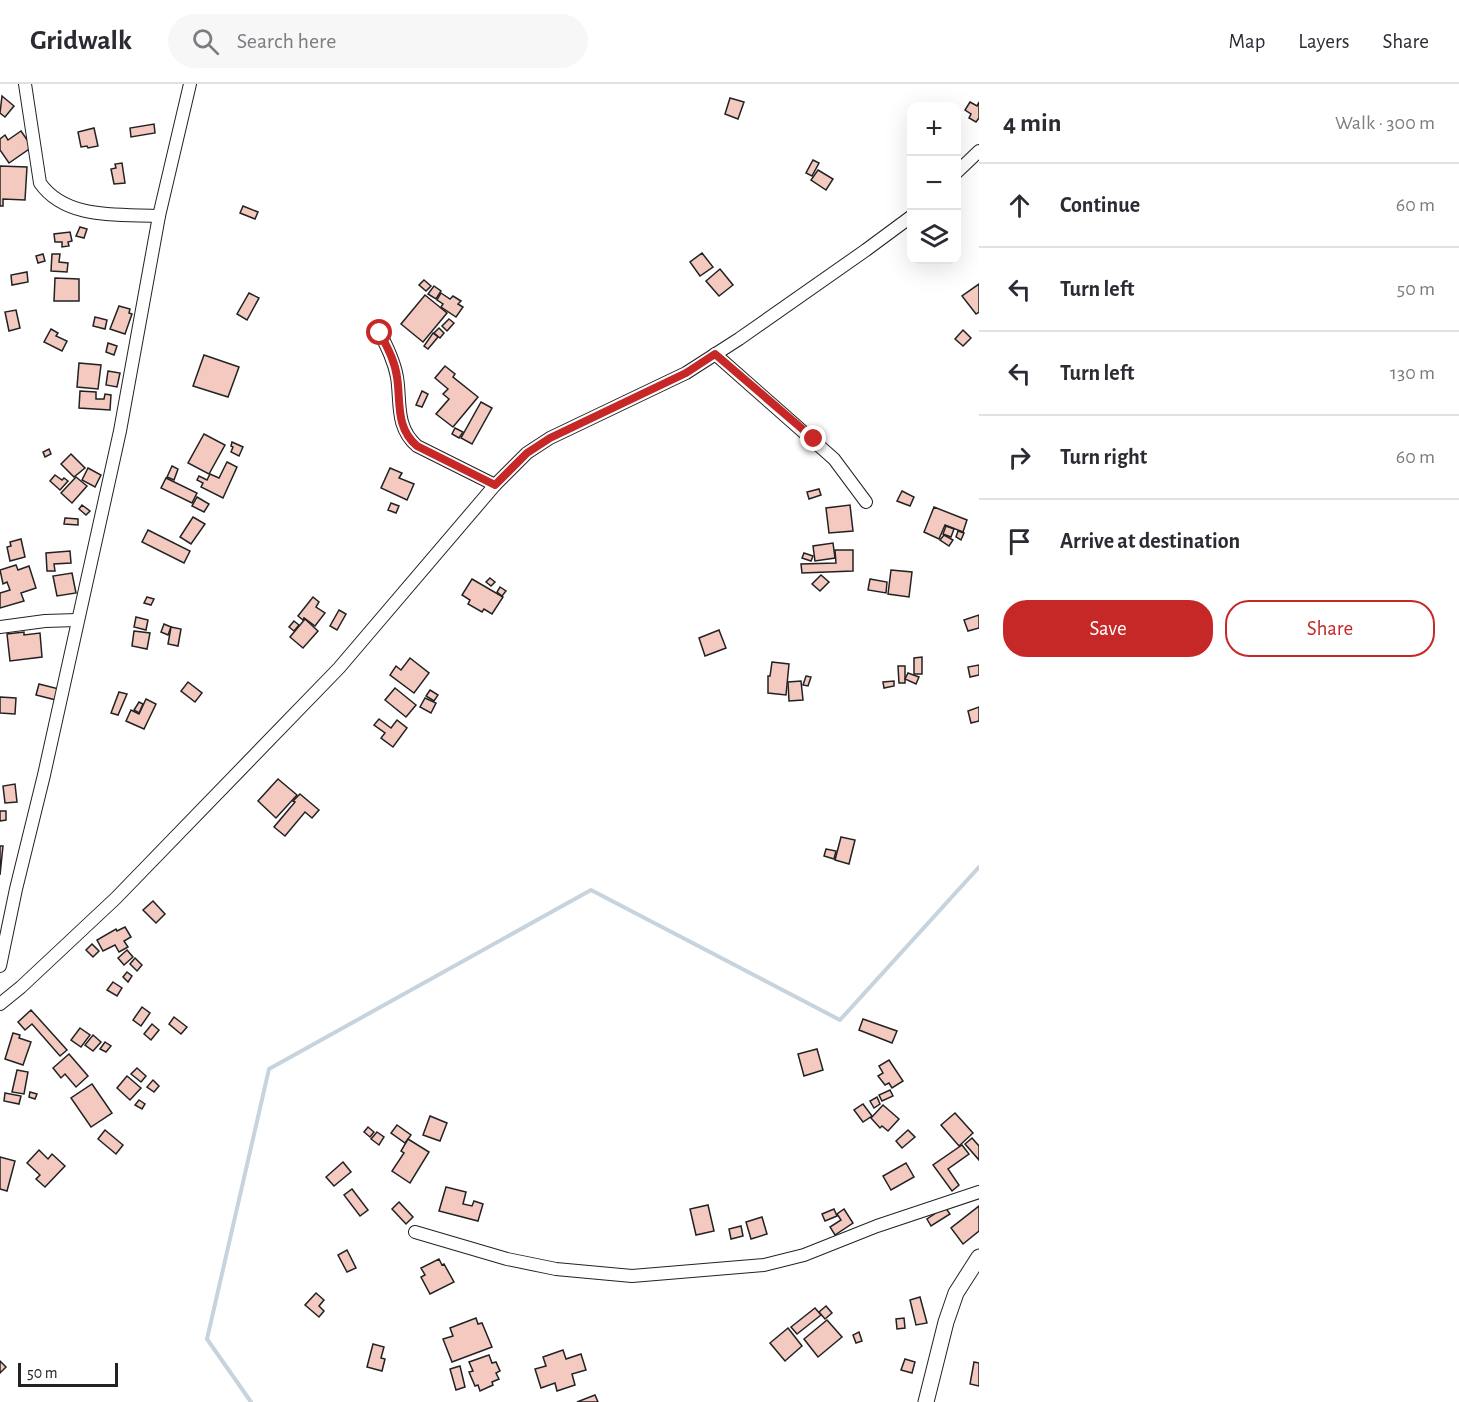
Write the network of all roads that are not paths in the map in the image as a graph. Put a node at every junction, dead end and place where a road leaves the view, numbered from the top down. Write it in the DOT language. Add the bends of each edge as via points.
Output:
graph roads {
  1 [pos="25,84"];
  2 [pos="190,84"];
  3 [pos="979,151"];
  4 [pos="961,169"];
  5 [pos="159,216"];
  6 [pos="907,220"];
  7 [pos="380,333"];
  8 [pos="715,354"];
  9 [pos="495,485"];
  10 [pos="866,502"];
  11 [pos="78,620"];
  12 [pos="0,627"];
  13 [pos="0,966"];
  14 [pos="0,1004"];
  15 [pos="979,1192"];
  16 [pos="416,1232"];
  17 [pos="979,1257"];
  18 [pos="926,1402"];
  1 -- 5 [label="street" via="40,183 46,192 85,211"];
  2 -- 5 [label="street"];
  3 -- 4 [label="street"];
  5 -- 11 [label="street" via="120,431"];
  6 -- 8 [label="street"];
  7 -- 9 [label="street" via="392,357 400,418 409,439"];
  8 -- 9 [label="street" via="678,377 550,438 527,453"];
  8 -- 10 [label="street" via="834,459"];
  9 -- 14 [label="street" via="339,668 116,898"];
  11 -- 12 [label="street"];
  11 -- 13 [label="street"];
  15 -- 16 [label="street" via="804,1255 764,1264 632,1276 556,1269"];
  17 -- 18 [label="street" via="956,1293"];
}
